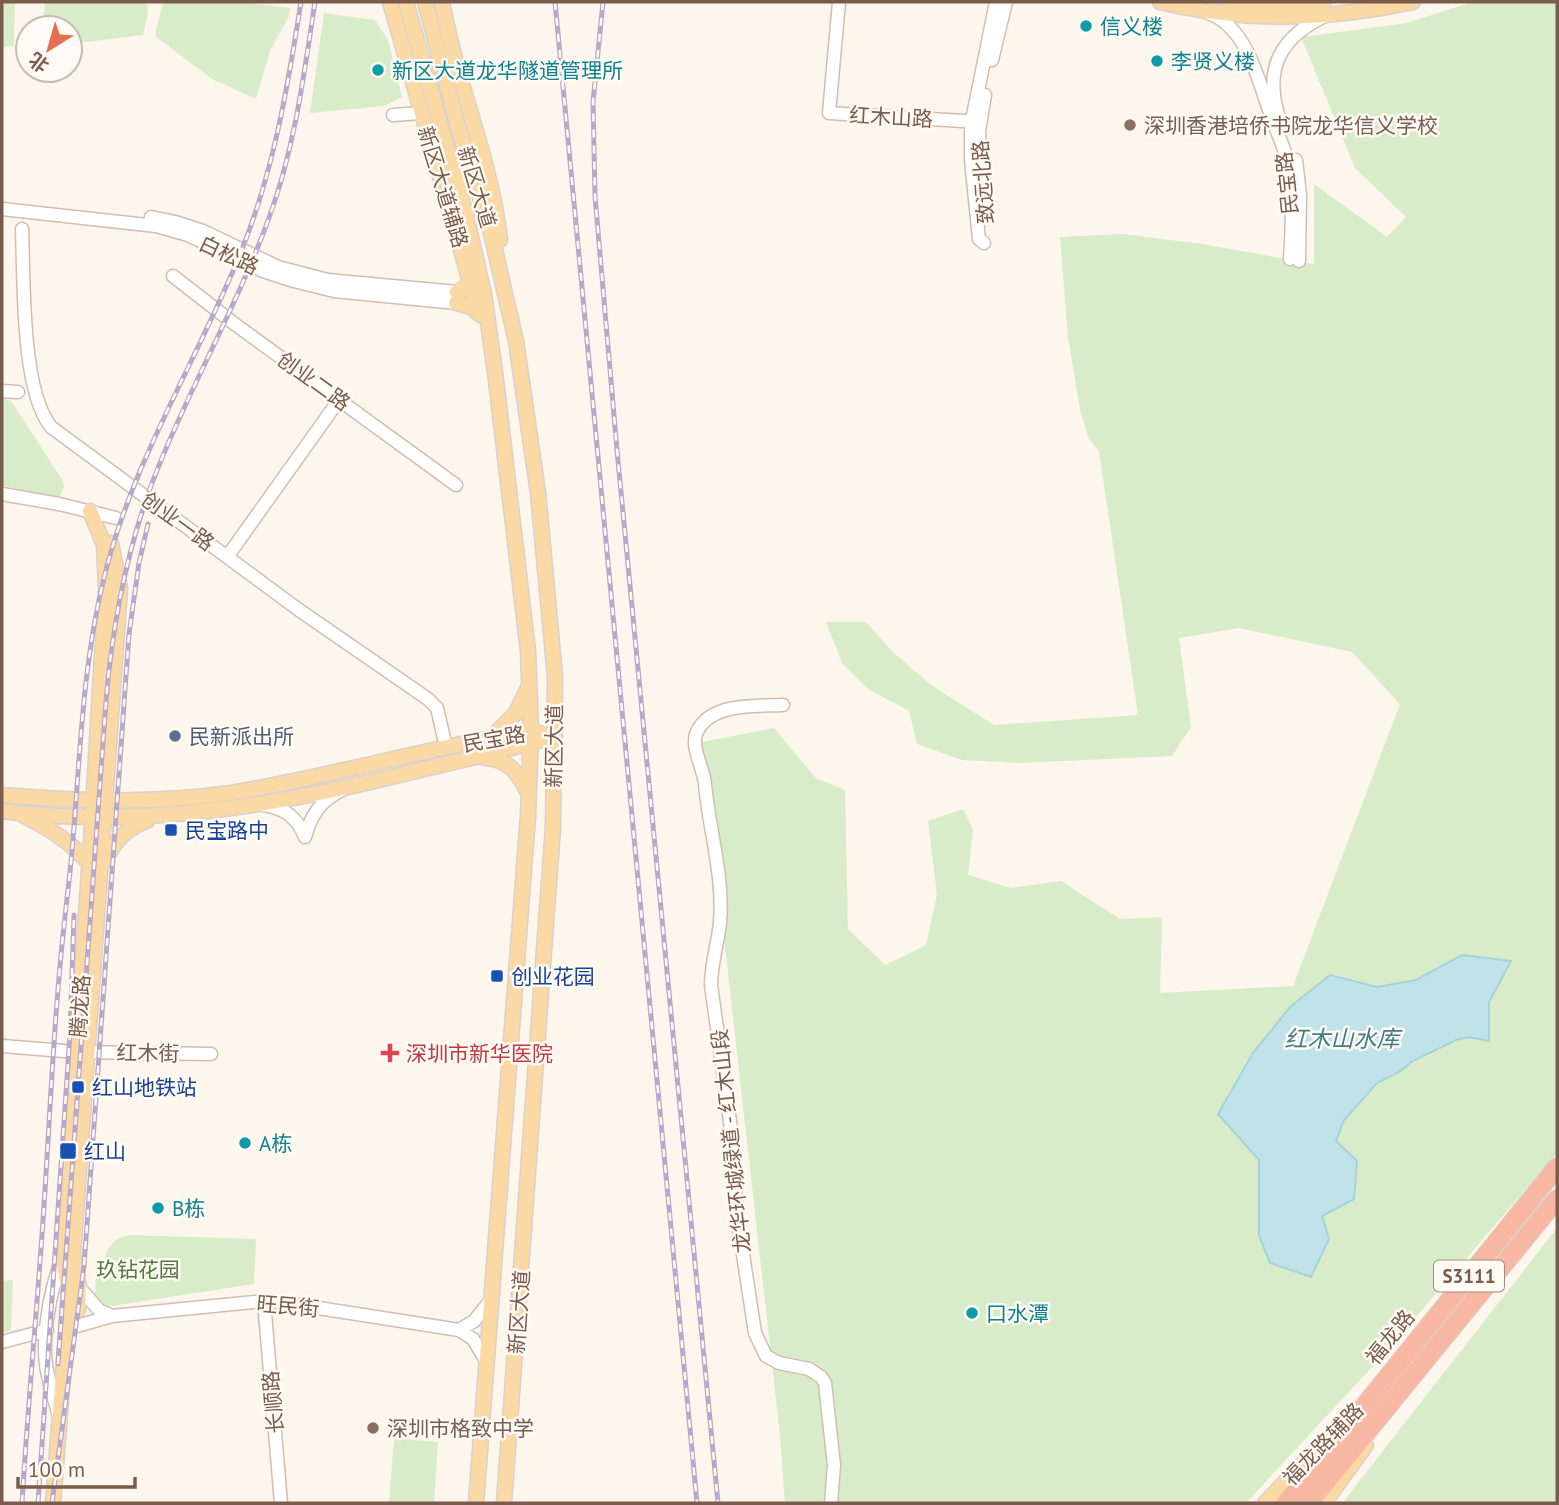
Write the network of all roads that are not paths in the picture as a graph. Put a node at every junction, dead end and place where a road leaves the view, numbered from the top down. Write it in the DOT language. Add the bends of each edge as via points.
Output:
graph roads {
  1 [pos="390,2"];
  2 [pos="406,2"];
  3 [pos="425,2"];
  4 [pos="442,2"];
  5 [pos="839,2"];
  6 [pos="996,2"];
  7 [pos="1006,2"];
  8 [pos="1160,2"];
  9 [pos="1229,2"];
  10 [pos="1413,2"];
  11 [pos="1325,9"];
  12 [pos="1201,10"];
  13 [pos="421,113"];
  14 [pos="393,115"];
  15 [pos="976,122"];
  16 [pos="2,202"];
  17 [pos="2,209"];
  18 [pos="22,229"];
  19 [pos="173,276"];
  20 [pos="470,278"];
  21 [pos="507,297"];
  22 [pos="456,298"];
  23 [pos="480,315"];
  24 [pos="495,372"];
  25 [pos="2,391"];
  26 [pos="18,392"];
  27 [pos="339,400"];
  28 [pos="456,485"];
  29 [pos="2,494"];
  30 [pos="94,512"];
  31 [pos="116,518"];
  32 [pos="227,556"];
  33 [pos="529,680"];
  34 [pos="783,705"];
  35 [pos="555,736"];
  36 [pos="531,737"];
  37 [pos="491,738"];
  38 [pos="446,747"];
  39 [pos="473,757"];
  40 [pos="348,788"];
  41 [pos="528,792"];
  42 [pos="2,795"];
  43 [pos="100,801"];
  44 [pos="260,805"];
  45 [pos="2,811"];
  46 [pos="18,813"];
  47 [pos="159,816"];
  48 [pos="99,818"];
  49 [pos="95,869"];
  50 [pos="2,1046"];
  51 [pos="83,1052"];
  52 [pos="211,1054"];
  53 [pos="1557,1167"];
  54 [pos="1557,1199"];
  55 [pos="63,1256"];
  56 [pos="79,1287"];
  57 [pos="491,1300"];
  58 [pos="264,1301"];
  59 [pos="112,1316"];
  60 [pos="77,1326"];
  61 [pos="47,1330"];
  62 [pos="459,1330"];
  63 [pos="2,1342"];
  64 [pos="486,1363"];
  65 [pos="1381,1385"];
  66 [pos="1402,1390"];
  67 [pos="60,1418"];
  68 [pos="54,1501"];
  69 [pos="281,1503"];
  70 [pos="476,1503"];
  71 [pos="504,1503"];
  72 [pos="831,1503"];
  73 [pos="1265,1503"];
  74 [pos="1286,1503"];
  75 [pos="1309,1503"];
  76 [pos="1324,1503"];
  1 -- 13 [label="main road, 新区大道辅路"];
  2 -- 24 [label="main road, 新区大道" via="466,215"];
  3 -- 21 [label="main road, 新区大道"];
  4 -- 21 [label="main road, 新区大道辅路" via="494,196"];
  5 -- 15 [label="street, 红木山路" via="829,113"];
  6 -- 15 [label="street, 致远北路"];
  7 -- 15 [label="street, 致远北路"];
  8 -- 12 [label="main road"];
  9 -- 11 [label="main road"];
  10 -- 11 [label="main road"];
  11 -- 12 [label="main road" via="1265,18"];
  11 -- 12 [label="street, 民宝路" via="1280,53 1273,76 1275,102 1299,177 1301,230 1294,260 1291,190 1282,141 1246,51 1221,19"];
  13 -- 14 [label="street"];
  13 -- 20 [label="main road, 新区大道辅路"];
  15 -- 15 [label="street, 致远北路" via="972,181 979,239 984,243"];
  16 -- 22 [label="street, 白松路" via="175,222 278,267 328,280"];
  17 -- 22 [label="street, 白松路" via="156,226 188,235 263,271 334,291"];
  18 -- 32 [label="street, 创业一路" via="29,357 46,421"];
  19 -- 27 [label="street, 创业二路"];
  20 -- 22 [label="main road"];
  20 -- 23 [label="main road, 新区大道辅路"];
  21 -- 35 [label="main road, 新区大道" via="538,493 553,648"];
  22 -- 23 [label="main road"];
  23 -- 24 [label="main road, 新区大道辅路"];
  24 -- 33 [label="main road, 新区大道"];
  25 -- 26 [label="street"];
  27 -- 28 [label="street, 创业二路"];
  27 -- 32 [label="street"];
  29 -- 30 [label="street"];
  30 -- 31 [label="street"];
  30 -- 43 [label="main road, 腾龙路" via="106,570"];
  32 -- 38 [label="street, 创业一路" via="434,703"];
  33 -- 36 [label="main road, 新区大道"];
  33 -- 37 [label="main road" via="516,713"];
  34 -- 72 [label="street, 龙华环城绿道 - 红木山段" via="722,710 704,722 694,738 719,875 720,923 712,985 751,1311 757,1342 766,1356 809,1369 825,1383 834,1465"];
  35 -- 36 [label="main road, 民宝路"];
  35 -- 71 [label="main road, 新区大道" via="552,840"];
  36 -- 37 [label="main road, 民宝路"];
  36 -- 39 [label="main road, 民宝路"];
  36 -- 41 [label="main road, 新区大道"];
  37 -- 38 [label="main road, 民宝路"];
  38 -- 43 [label="main road, 民宝路" via="230,793"];
  39 -- 40 [label="main road, 民宝路"];
  39 -- 41 [label="main road" via="508,765"];
  40 -- 44 [label="main road, 民宝路"];
  40 -- 44 [label="street" via="317,809 305,837 289,814"];
  41 -- 57 [label="main road, 新区大道"];
  42 -- 43 [label="main road, 民宝路"];
  43 -- 48 [label="main road, 腾龙路"];
  44 -- 47 [label="main road, 民宝路"];
  45 -- 46 [label="main road, 民宝路"];
  46 -- 48 [label="main road, 民宝路"];
  46 -- 49 [label="main road" via="77,848"];
  47 -- 48 [label="main road, 民宝路"];
  47 -- 49 [label="main road" via="137,824 119,838"];
  48 -- 49 [label="main road, 腾龙路"];
  49 -- 51 [label="main road, 腾龙路"];
  50 -- 51 [label="street, 红木街"];
  51 -- 52 [label="street, 红木街"];
  51 -- 55 [label="main road, 腾龙路"];
  51 -- 56 [label="main road, 腾龙路" via="74,1255"];
  53 -- 65 [label="highway, 福龙路 / S3111"];
  54 -- 66 [label="highway, 福龙路 / S3111"];
  55 -- 61 [label="street" via="53,1281"];
  55 -- 67 [label="main road, 腾龙路" via="69,1297"];
  56 -- 59 [label="street" via="99,1310"];
  56 -- 60 [label="main road, 腾龙路"];
  57 -- 62 [label="street" via="474,1321"];
  57 -- 64 [label="main road, 新区大道"];
  58 -- 59 [label="street, 旺民街"];
  58 -- 62 [label="street, 旺民街"];
  58 -- 69 [label="street, 长顺路"];
  59 -- 60 [label="street, 旺民街"];
  60 -- 68 [label="main road, 腾龙路"];
  61 -- 63 [label="street"];
  61 -- 67 [label="street" via="45,1361"];
  62 -- 64 [label="street" via="473,1339"];
  64 -- 70 [label="main road, 新区大道"];
  65 -- 73 [label="main road, 福龙路辅路"];
  65 -- 74 [label="highway, 福龙路 / S3111"];
  66 -- 75 [label="highway, 福龙路 / S3111"];
  66 -- 76 [label="main road, 福龙路辅路"];
  67 -- 68 [label="main road, 腾龙路"];
}
